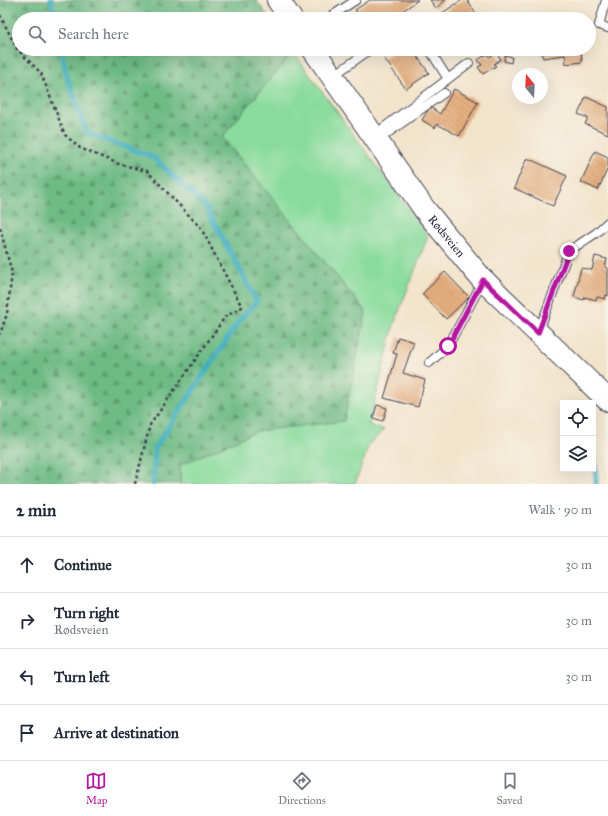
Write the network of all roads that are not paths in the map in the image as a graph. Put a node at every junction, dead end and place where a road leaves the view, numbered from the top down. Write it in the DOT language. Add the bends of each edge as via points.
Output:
graph roads {
  1 [pos="278,0"];
  2 [pos="356,0"];
  3 [pos="606,0"];
  4 [pos="286,12"];
  5 [pos="338,12"];
  6 [pos="608,28"];
  7 [pos="318,56"];
  8 [pos="361,56"];
  9 [pos="434,56"];
  10 [pos="469,62"];
  11 [pos="333,76"];
  12 [pos="448,79"];
  13 [pos="444,93"];
  14 [pos="375,138"];
  15 [pos="608,222"];
  16 [pos="483,280"];
  17 [pos="538,333"];
  18 [pos="429,363"];
  19 [pos="608,400"];
  1 -- 4 [label="main road"];
  2 -- 5 [label="lane"];
  3 -- 6 [label="lane" via="599,25"];
  7 -- 11 [label="main road, Rødsveien"];
  8 -- 11 [label="lane"];
  9 -- 12 [label="lane"];
  10 -- 12 [label="lane"];
  11 -- 14 [label="main road, Rødsveien"];
  12 -- 14 [label="lane"];
  13 -- 14 [label="lane"];
  14 -- 16 [label="main road, Rødsveien" via="425,210"];
  15 -- 17 [label="lane" via="569,251"];
  16 -- 17 [label="main road, Rødsveien"];
  16 -- 18 [label="lane" via="448,346"];
  17 -- 19 [label="main road, Rødsveien"];
}
